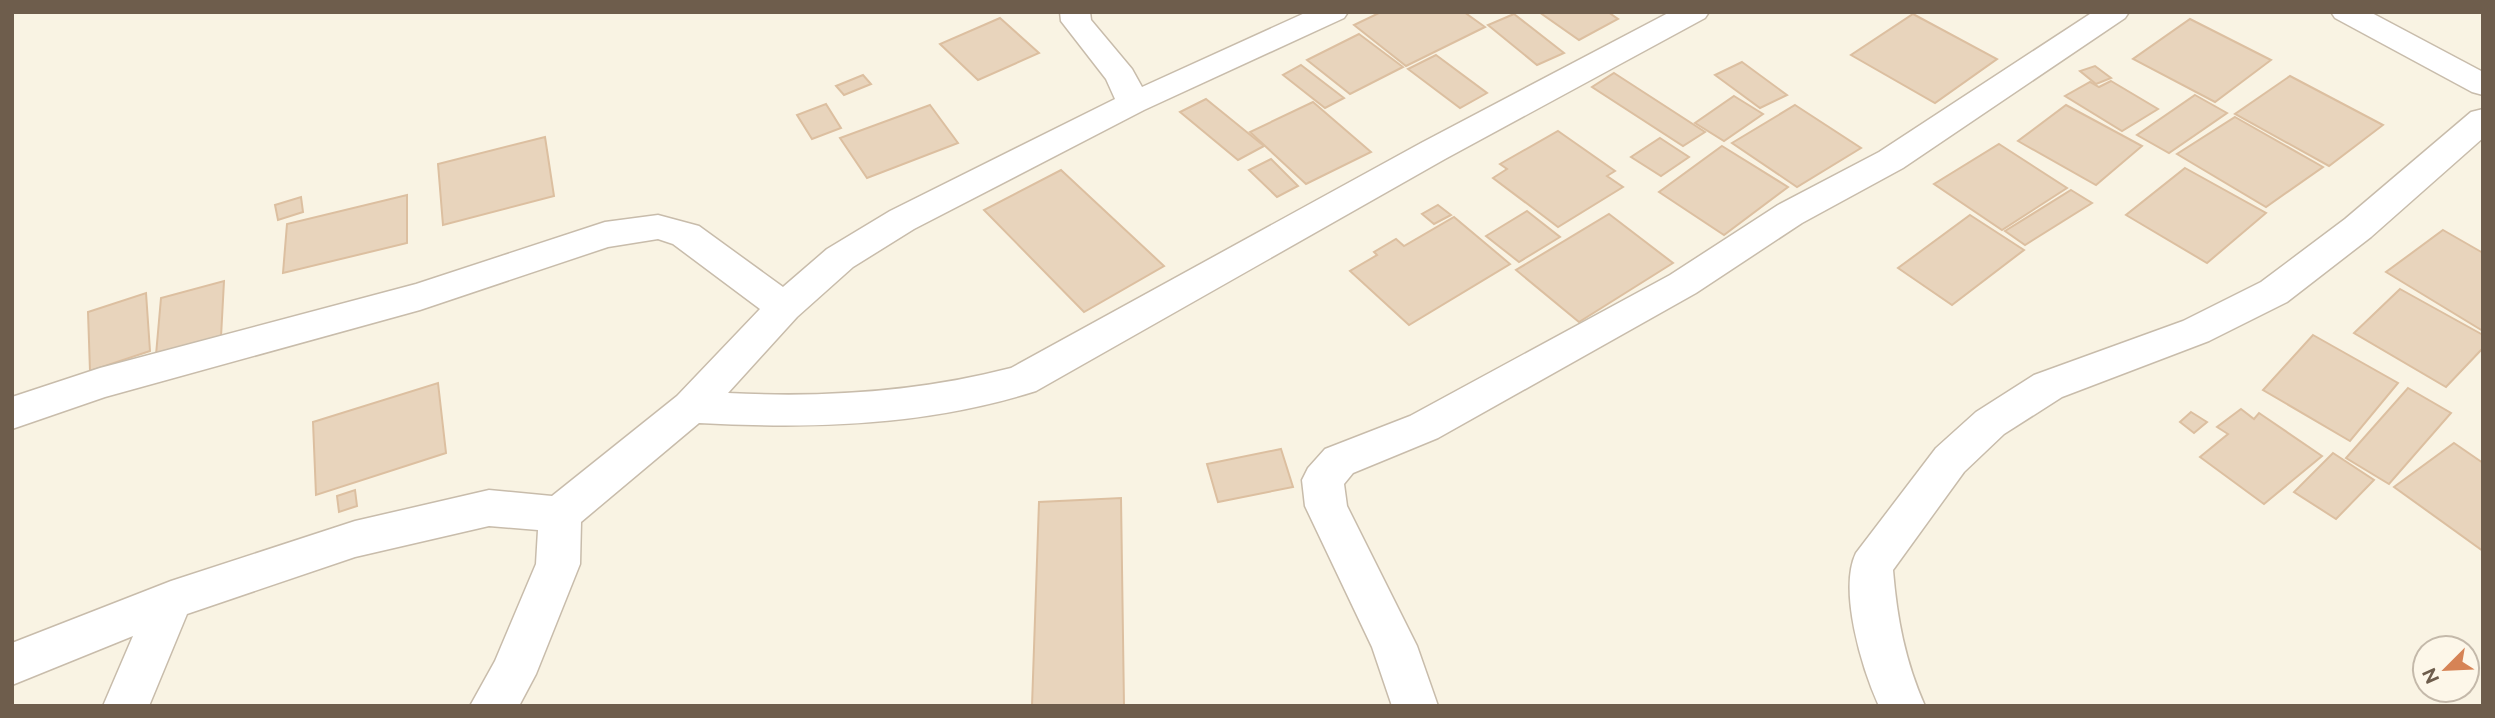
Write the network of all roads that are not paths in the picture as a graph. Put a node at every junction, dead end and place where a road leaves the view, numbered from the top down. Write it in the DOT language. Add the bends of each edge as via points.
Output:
graph roads {
  1 [pos="1075,12"];
  2 [pos="1333,12"];
  3 [pos="1694,12"];
  4 [pos="2114,12"];
  5 [pos="2346,12"];
  6 [pos="2483,85"];
  7 [pos="1133,103"];
  8 [pos="2483,120"];
  9 [pos="784,307"];
  10 [pos="691,407"];
  11 [pos="12,412"];
  12 [pos="560,514"];
  13 [pos="171,600"];
  14 [pos="12,664"];
  15 [pos="125,706"];
  16 [pos="492,706"];
  17 [pos="1415,706"];
  18 [pos="1902,706"];
  1 -- 7 [label="street" via="1076,21 1121,76"];
  2 -- 7 [label="street"];
  3 -- 10 [label="street" via="1022,380 984,392 866,408"];
  4 -- 17 [label="street" via="1891,160 1790,214 1683,284 1448,414 1339,461 1324,480 1326,506 1394,646"];
  5 -- 6 [label="street"];
  7 -- 9 [label="street" via="902,220 840,258"];
  8 -- 18 [label="street" via="2358,228 2274,292 2196,331 2048,386 1990,423 1950,460 1871,565 1874,625"];
  9 -- 10 [label="street"];
  9 -- 11 [label="street" via="685,235 658,227 605,235 420,296 100,383"];
  10 -- 12 [label="street"];
  12 -- 13 [label="street" via="489,508 355,539"];
  12 -- 16 [label="street" via="558,564 513,674"];
  13 -- 14 [label="street"];
  13 -- 15 [label="street"];
}
